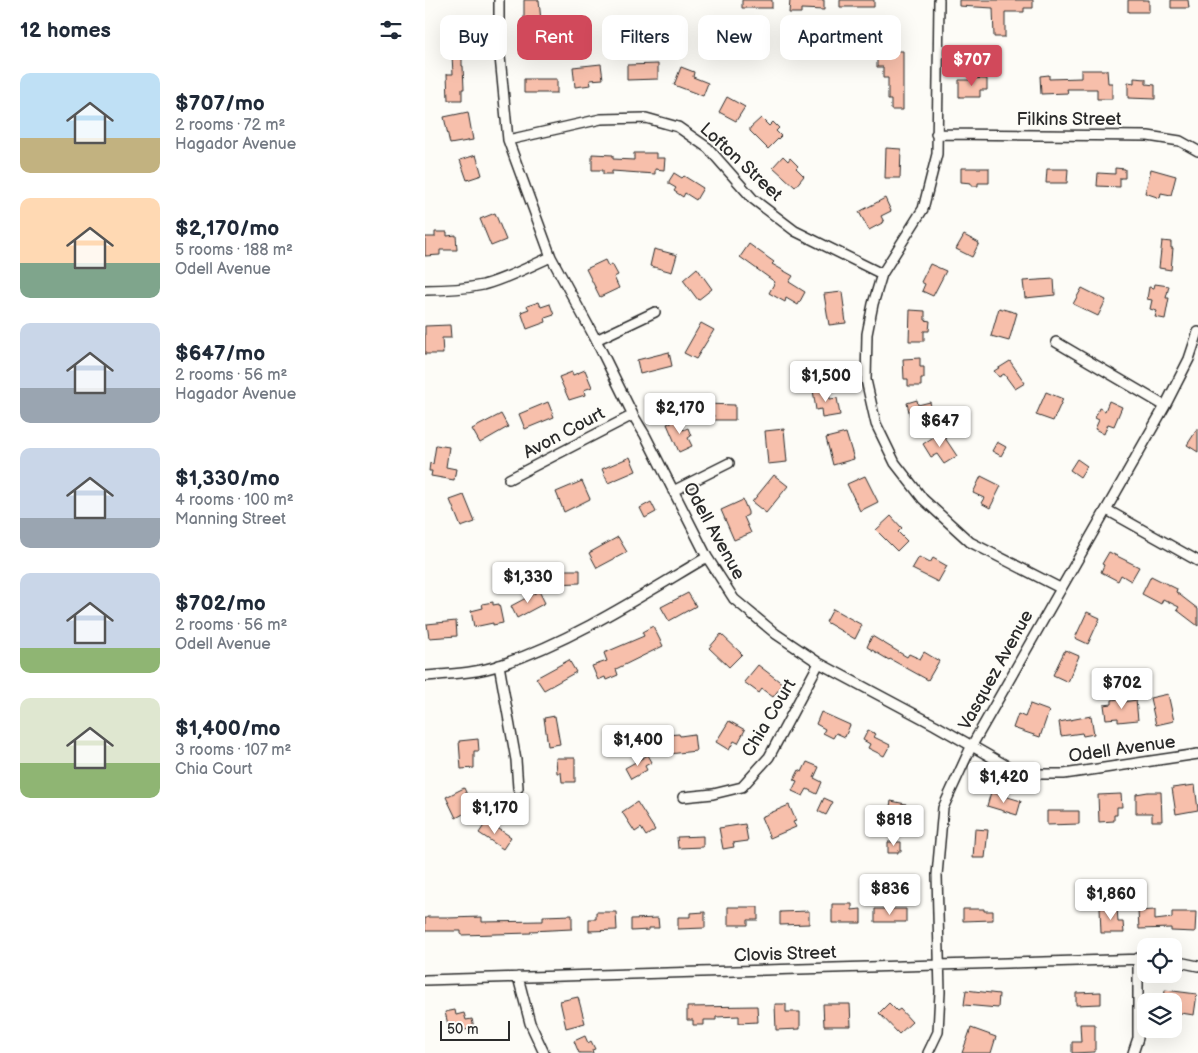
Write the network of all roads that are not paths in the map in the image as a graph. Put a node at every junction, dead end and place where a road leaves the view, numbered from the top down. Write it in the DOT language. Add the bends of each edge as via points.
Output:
graph roads {
  1 [pos="499,0"];
  2 [pos="939,0"];
  3 [pos="936,134"];
  4 [pos="508,140"];
  5 [pos="1198,151"];
  6 [pos="551,258"];
  7 [pos="882,274"];
  8 [pos="425,290"];
  9 [pos="655,312"];
  10 [pos="1198,332"];
  11 [pos="596,340"];
  12 [pos="1056,342"];
  13 [pos="1165,406"];
  14 [pos="633,415"];
  15 [pos="729,463"];
  16 [pos="509,480"];
  17 [pos="673,490"];
  18 [pos="1107,510"];
  19 [pos="707,557"];
  20 [pos="1198,561"];
  21 [pos="1060,588"];
  22 [pos="819,663"];
  23 [pos="499,665"];
  24 [pos="425,676"];
  25 [pos="971,747"];
  26 [pos="1198,754"];
  27 [pos="518,788"];
  28 [pos="683,797"];
  29 [pos="1137,959"];
  30 [pos="1182,963"];
  31 [pos="939,966"];
  32 [pos="1198,966"];
  33 [pos="518,977"];
  34 [pos="425,980"];
  35 [pos="1140,983"];
  36 [pos="544,1053"];
  37 [pos="927,1053"];
  38 [pos="1133,1053"];
  1 -- 4 [label="street, Odell Avenue" via="499,46"];
  2 -- 3 [label="street"];
  3 -- 5 [label="street, Filkins Street" via="1148,136 1180,140"];
  3 -- 7 [label="street" via="937,154 923,210"];
  4 -- 6 [label="street, Odell Avenue"];
  4 -- 7 [label="street, Lofton Street" via="601,119 646,118 678,127 708,148 753,199 795,231"];
  6 -- 8 [label="street" via="482,285"];
  6 -- 11 [label="street, Odell Avenue"];
  7 -- 21 [label="street" via="867,334 866,380 876,424 895,463 923,499 970,542"];
  9 -- 11 [label="street"];
  10 -- 13 [label="street, Vasquez Avenue" via="1189,360"];
  11 -- 14 [label="street, Odell Avenue"];
  12 -- 13 [label="street"];
  13 -- 18 [label="street, Vasquez Avenue"];
  14 -- 16 [label="street, Avon Court"];
  14 -- 17 [label="street, Odell Avenue"];
  15 -- 17 [label="street"];
  17 -- 19 [label="street, Odell Avenue"];
  18 -- 20 [label="street"];
  18 -- 21 [label="street, Vasquez Avenue"];
  19 -- 22 [label="street, Odell Avenue" via="734,599"];
  19 -- 23 [label="street" via="573,634"];
  21 -- 25 [label="street, Vasquez Avenue"];
  22 -- 25 [label="street, Odell Avenue"];
  22 -- 28 [label="street, Chia Court" via="769,757 742,787"];
  23 -- 24 [label="street" via="458,674"];
  23 -- 27 [label="street"];
  25 -- 26 [label="street, Odell Avenue" via="1014,770 1038,774 1065,774"];
  25 -- 31 [label="street, Vasquez Avenue" via="943,808 937,875"];
  29 -- 31 [label="street, Clovis Street"];
  30 -- 32 [label="street"];
  31 -- 33 [label="street, Clovis Street"];
  31 -- 37 [label="street, Vasquez Avenue" via="938,1032"];
  33 -- 34 [label="street, Clovis Street"];
  33 -- 36 [label="street" via="530,1023"];
  35 -- 38 [label="street"];
}
